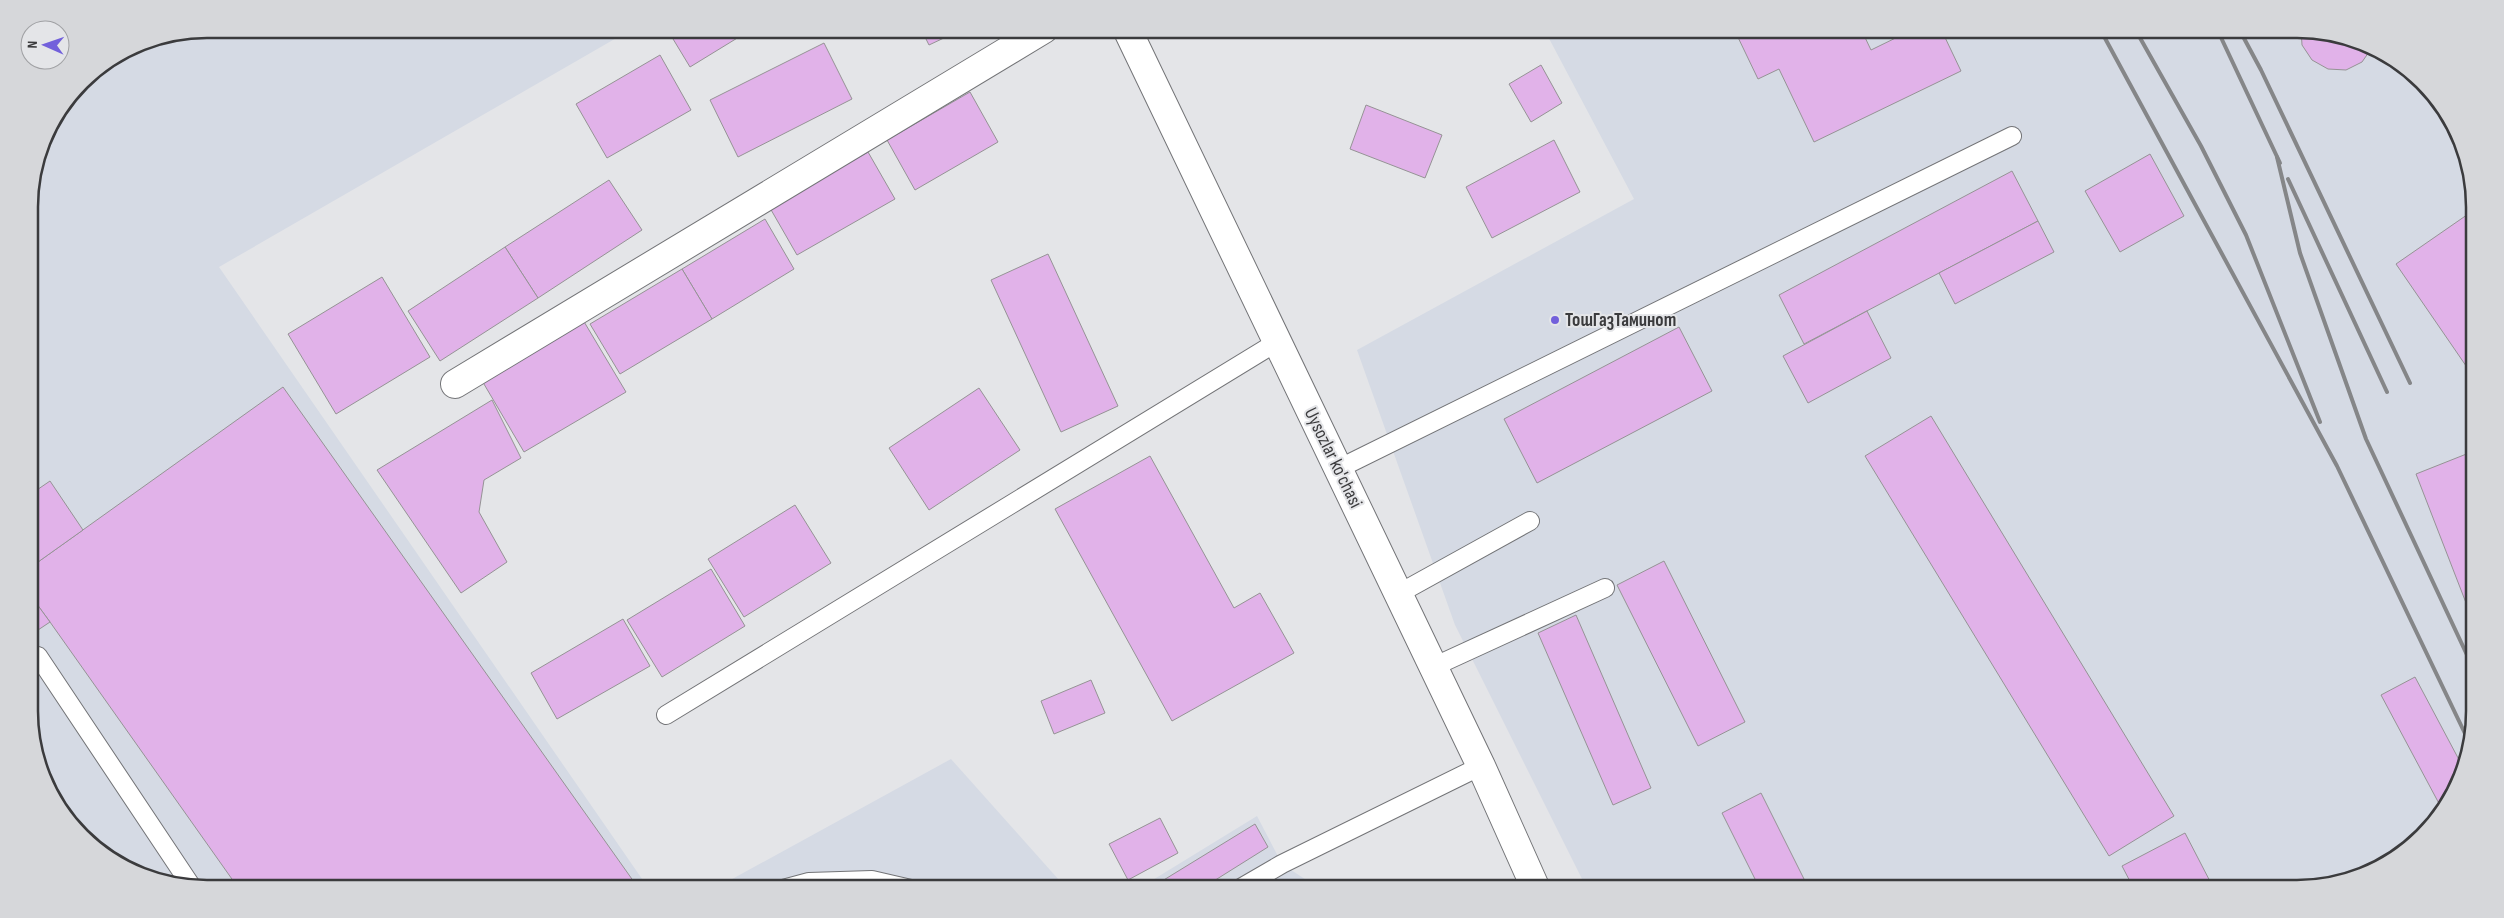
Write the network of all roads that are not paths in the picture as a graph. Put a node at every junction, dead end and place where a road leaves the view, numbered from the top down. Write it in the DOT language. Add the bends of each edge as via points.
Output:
graph roads {
  1 [pos="1029,38"];
  2 [pos="1131,38"];
  3 [pos="2012,136"];
  4 [pos="1277,342"];
  5 [pos="455,384"];
  6 [pos="1338,469"];
  7 [pos="1530,521"];
  8 [pos="1605,588"];
  9 [pos="1398,594"];
  10 [pos="38,656"];
  11 [pos="1433,667"];
  12 [pos="666,715"];
  13 [pos="1481,766"];
  14 [pos="187,879"];
  15 [pos="1254,880"];
  16 [pos="1532,880"];
  1 -- 5 [label="main road"];
  2 -- 4 [label="main road, Uysozlar ko'chasi"];
  3 -- 6 [label="lane"];
  4 -- 6 [label="main road, Uysozlar ko'chasi"];
  4 -- 12 [label="lane"];
  6 -- 9 [label="main road, Uysozlar ko'chasi"];
  7 -- 9 [label="lane"];
  8 -- 11 [label="lane"];
  9 -- 11 [label="main road, Uysozlar ko'chasi"];
  10 -- 14 [label="lane"];
  11 -- 13 [label="main road, Uysozlar ko'chasi"];
  13 -- 15 [label="lane"];
  13 -- 16 [label="main road, Uysozlar ko'chasi"];
}
